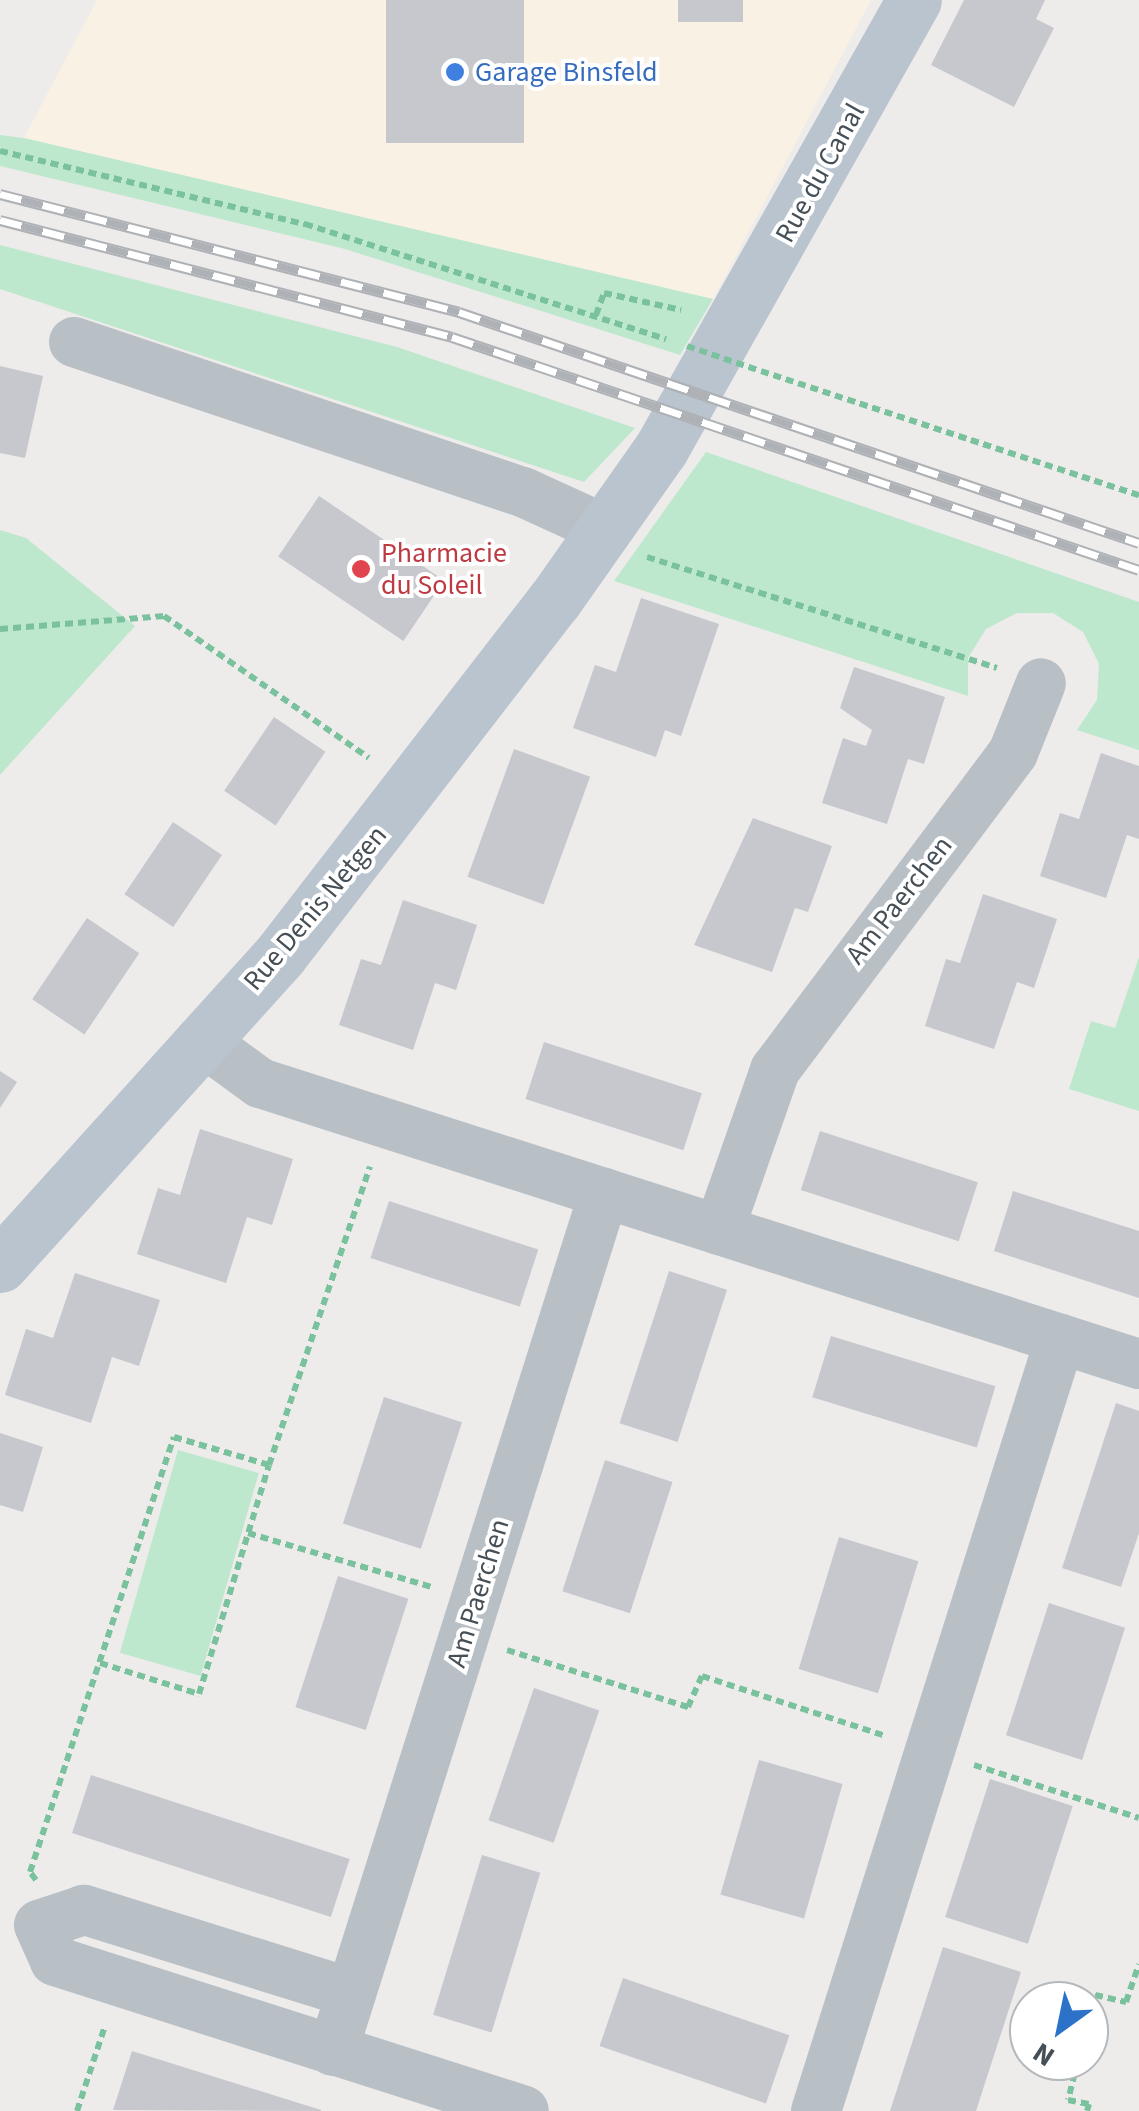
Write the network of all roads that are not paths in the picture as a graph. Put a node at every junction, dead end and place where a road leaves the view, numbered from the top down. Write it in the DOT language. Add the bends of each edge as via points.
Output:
graph roads {
  1 [pos="914,0"];
  2 [pos="74,342"];
  3 [pos="723,353"];
  4 [pos="620,542"];
  5 [pos="1041,683"];
  6 [pos="201,1040"];
  7 [pos="604,1193"];
  8 [pos="719,1230"];
  9 [pos="0,1266"];
  10 [pos="1060,1339"];
  11 [pos="1139,1364"];
  12 [pos="351,1994"];
  13 [pos="333,2051"];
  14 [pos="524,2111"];
  15 [pos="816,2111"];
  1 -- 3 [label="main road, Rue du Canal"];
  2 -- 4 [label="street" via="523,492"];
  3 -- 4 [label="main road, Rue Denis Netgen"];
  4 -- 6 [label="main road, Rue Denis Netgen"];
  5 -- 8 [label="street, Am Paerchen" via="1013,753 792,1042"];
  6 -- 7 [label="street" via="260,1083"];
  6 -- 9 [label="main road, Rue Denis Netgen"];
  7 -- 8 [label="street"];
  7 -- 12 [label="street, Am Paerchen"];
  8 -- 10 [label="street"];
  10 -- 11 [label="street"];
  10 -- 15 [label="street"];
  12 -- 13 [label="street, Am Paerchen"];
  12 -- 13 [label="street" via="84,1910 60,1912 39,1926 56,1961"];
  13 -- 14 [label="street"];
}
